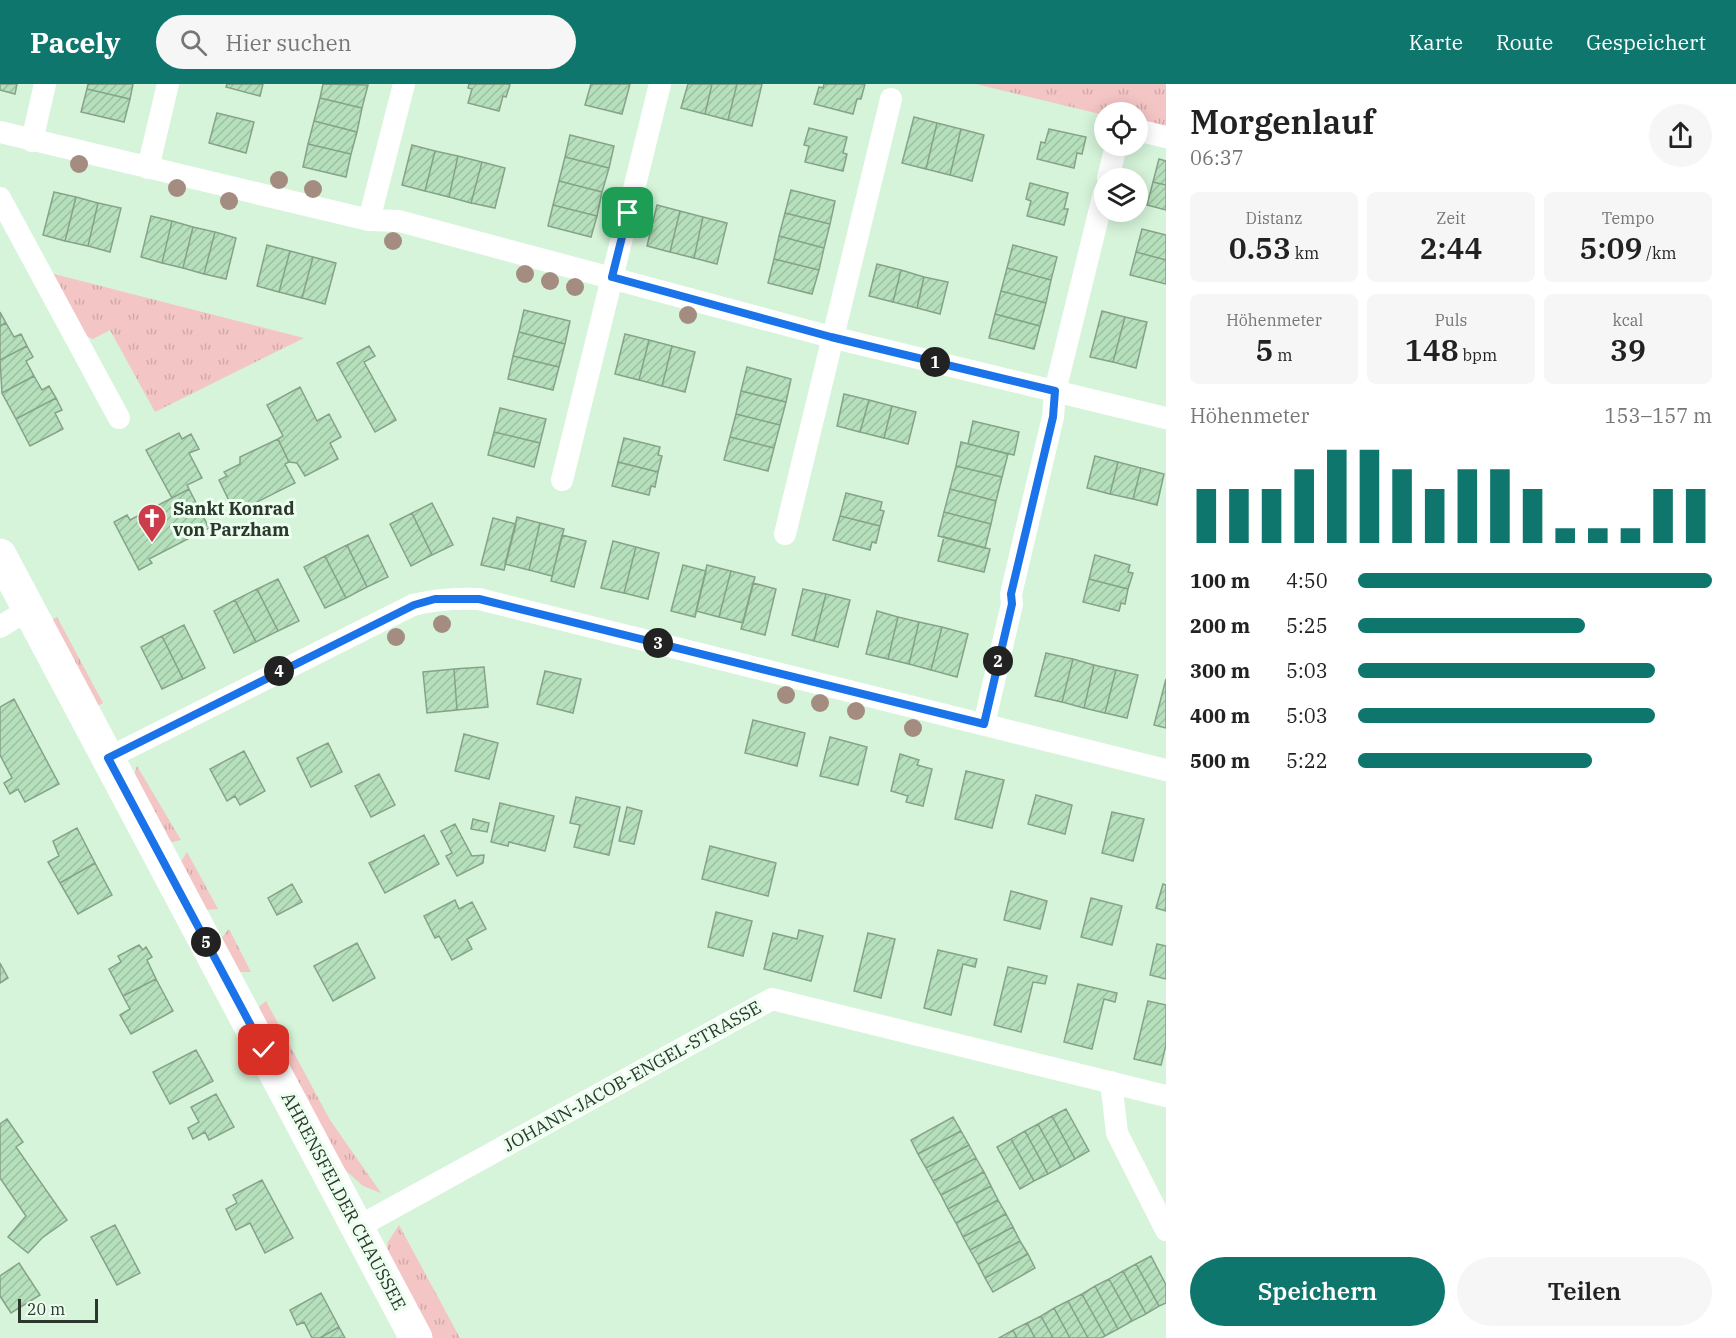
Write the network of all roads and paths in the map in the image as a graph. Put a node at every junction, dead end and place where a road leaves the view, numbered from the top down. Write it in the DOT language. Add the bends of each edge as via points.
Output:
graph roads {
  1 [pos="45,84"];
  2 [pos="168,84"];
  3 [pos="404,84"];
  4 [pos="660,84"];
  5 [pos="891,99"];
  6 [pos="0,132"];
  7 [pos="1148,132"];
  8 [pos="1166,136"];
  9 [pos="32,141"];
  10 [pos="148,168"];
  11 [pos="0,198"];
  12 [pos="369,220"];
  13 [pos="1097,222"];
  14 [pos="612,277"];
  15 [pos="831,337"];
  16 [pos="1055,391"];
  17 [pos="119,418"];
  18 [pos="1166,418"];
  19 [pos="562,480"];
  20 [pos="784,534"];
  21 [pos="0,555"];
  22 [pos="29,609"];
  23 [pos="0,627"];
  24 [pos="984,724"];
  25 [pos="108,758"];
  26 [pos="1166,770"];
  27 [pos="1111,1082"];
  28 [pos="1166,1096"];
  29 [pos="357,1227"];
  30 [pos="1166,1230"];
  31 [pos="416,1338"];
  1 -- 9 [label="street"];
  2 -- 10 [label="street"];
  3 -- 12 [label="street"];
  4 -- 14 [label="street"];
  5 -- 15 [label="street"];
  6 -- 9 [label="street"];
  7 -- 8 [label="street"];
  9 -- 10 [label="street"];
  10 -- 12 [label="street"];
  11 -- 17 [label="street"];
  12 -- 14 [label="street" via="399,221"];
  13 -- 16 [label="street"];
  14 -- 15 [label="street"];
  14 -- 19 [label="street"];
  15 -- 16 [label="street"];
  15 -- 20 [label="street"];
  16 -- 18 [label="street"];
  16 -- 24 [label="street" via="1052,423"];
  21 -- 22 [label="main road, AHRENSFELDER CHAUSSEE"];
  22 -- 23 [label="street"];
  22 -- 25 [label="main road, AHRENSFELDER CHAUSSEE"];
  24 -- 25 [label="street" via="479,599 458,598 414,605"];
  24 -- 26 [label="street"];
  25 -- 29 [label="main road, AHRENSFELDER CHAUSSEE"];
  27 -- 28 [label="street, JOHANN-JACOB-ENGEL-STRASSE"];
  27 -- 29 [label="street, JOHANN-JACOB-ENGEL-STRASSE" via="772,999"];
  27 -- 30 [label="street" via="1118,1133"];
  29 -- 31 [label="main road, AHRENSFELDER CHAUSSEE"];
}
